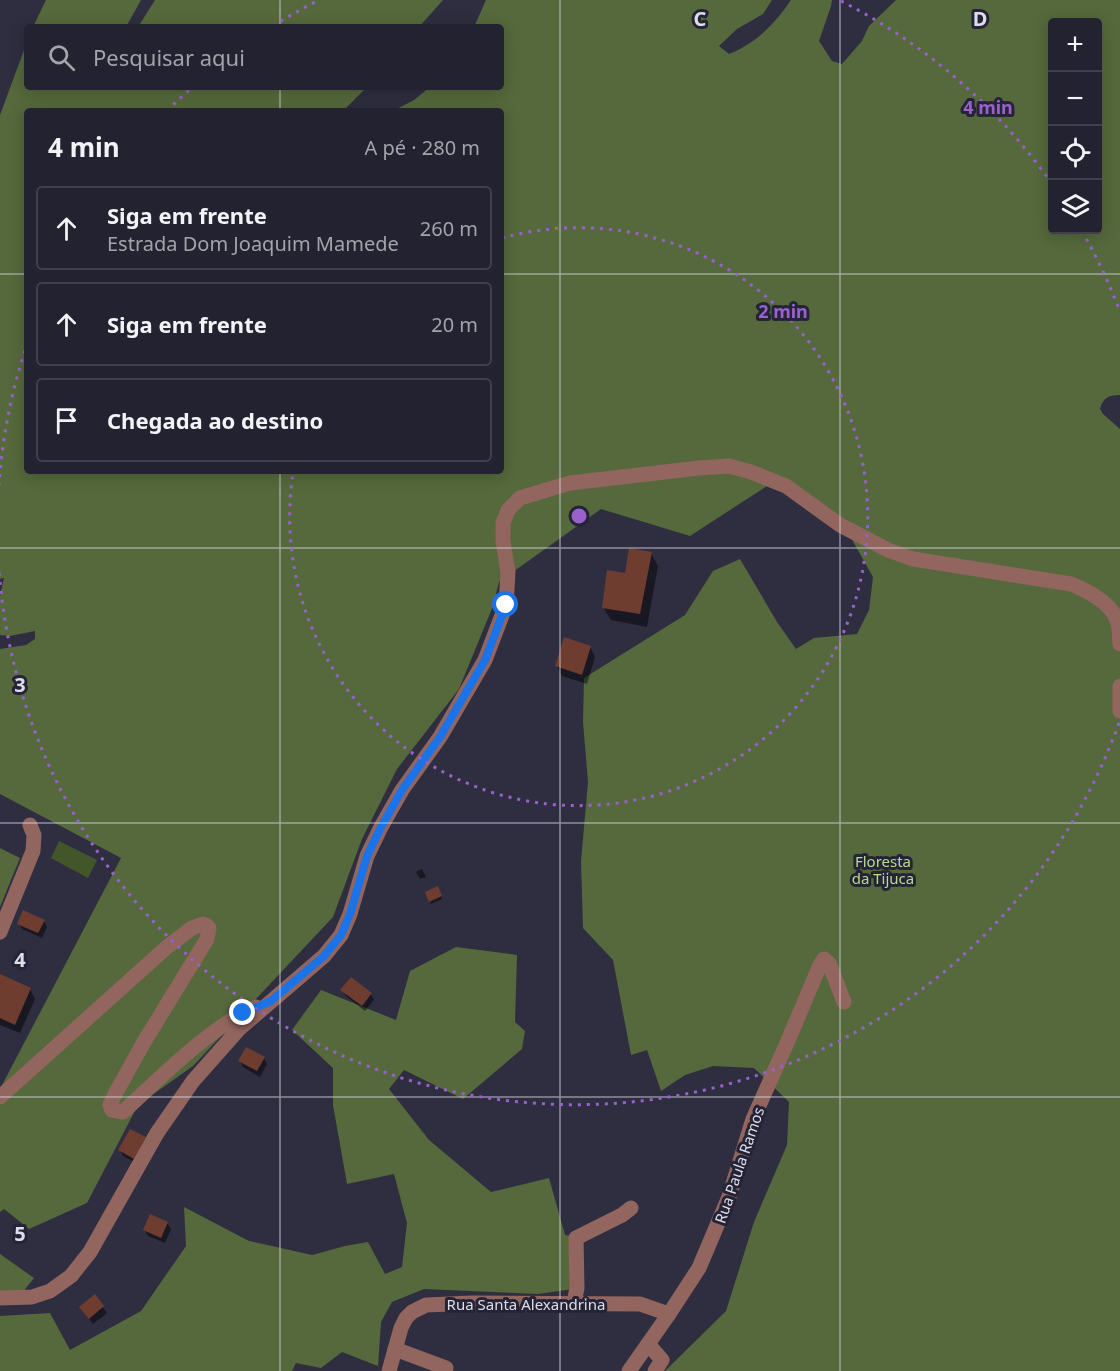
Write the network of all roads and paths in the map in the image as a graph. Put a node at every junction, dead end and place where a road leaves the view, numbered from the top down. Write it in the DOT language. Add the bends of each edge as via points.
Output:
graph roads {
  1 [pos="1120,644"];
  2 [pos="1120,686"];
  3 [pos="1120,711"];
  4 [pos="30,825"];
  5 [pos="0,932"];
  6 [pos="271,1001"];
  7 [pos="844,1002"];
  8 [pos="0,1097"];
  9 [pos="630,1208"];
  10 [pos="0,1298"];
  11 [pos="574,1303"];
  12 [pos="669,1314"];
  13 [pos="648,1344"];
  14 [pos="395,1349"];
  15 [pos="446,1368"];
  16 [pos="389,1371"];
  17 [pos="629,1371"];
  18 [pos="655,1371"];
  1 -- 6 [label="street" via="1118,622 1110,609 1088,591 1071,584 923,561 888,550 840,525 786,486 729,466 570,483 520,498 508,510 503,523 508,572 506,605 485,660 381,827 367,856 341,935 324,956"];
  2 -- 3 [label="street"];
  4 -- 5 [label="street" via="33,850"];
  6 -- 8 [label="street" via="228,1023 123,1112 112,1110 119,1087 207,939 209,928 198,925 167,946"];
  6 -- 10 [label="street" via="239,1029 193,1081 157,1133 90,1252 71,1276 50,1291 32,1297"];
  7 -- 12 [label="street, Rua Paula Ramos" via="824,959 753,1119 729,1197 699,1268"];
  9 -- 11 [label="street" via="576,1238"];
  11 -- 12 [label="street, Rua Santa Alexandrina" via="640,1304"];
  11 -- 14 [label="street, Rua Santa Alexandrina" via="426,1305 406,1318"];
  12 -- 13 [label="street, Rua Paula Ramos"];
  13 -- 17 [label="street, Rua Paula Ramos"];
  13 -- 18 [label="street" via="662,1360"];
  14 -- 15 [label="street"];
  14 -- 16 [label="street, Rua Santa Alexandrina"];
}
